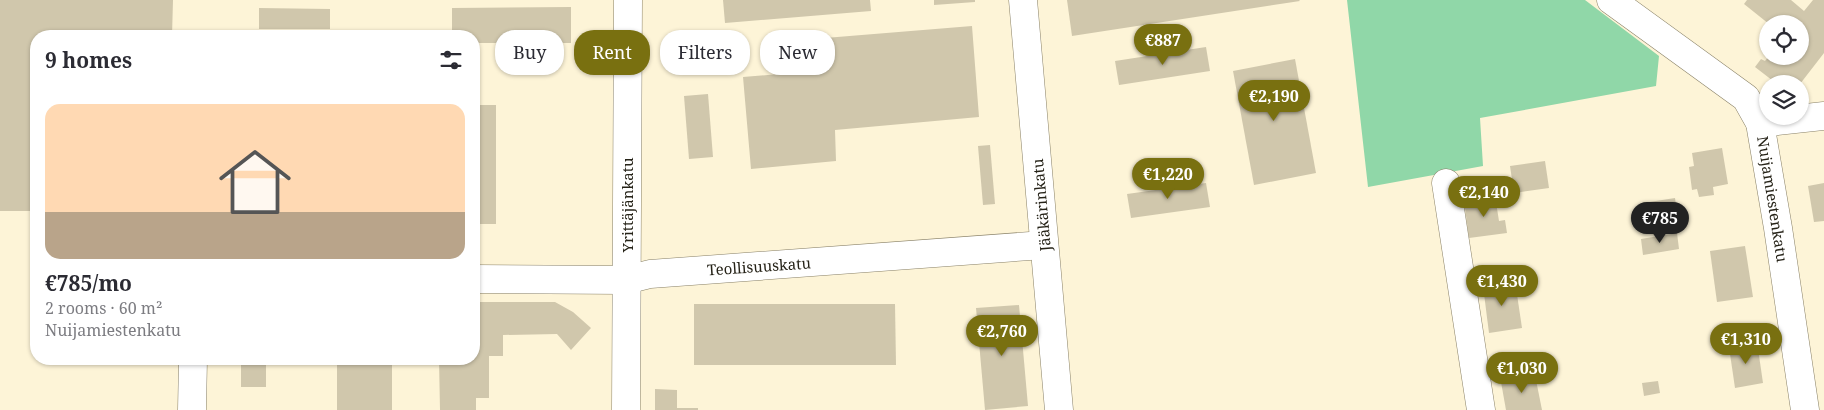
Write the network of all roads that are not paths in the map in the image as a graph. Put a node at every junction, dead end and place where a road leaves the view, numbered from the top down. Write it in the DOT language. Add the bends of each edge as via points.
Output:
graph roads {
  1 [pos="628,0"];
  2 [pos="1024,0"];
  3 [pos="1611,0"];
  4 [pos="1824,116"];
  5 [pos="1809,118"];
  6 [pos="1759,121"];
  7 [pos="1760,125"];
  8 [pos="1446,183"];
  9 [pos="1044,245"];
  10 [pos="480,279"];
  11 [pos="626,280"];
  12 [pos="193,365"];
  13 [pos="192,410"];
  14 [pos="626,410"];
  15 [pos="1059,410"];
  16 [pos="1481,410"];
  17 [pos="1805,410"];
  1 -- 11 [label="street, Yrittäjänkatu"];
  2 -- 9 [label="street, Jääkärinkatu"];
  3 -- 6 [label="street, Nuijamiestenkatu" via="1746,98"];
  4 -- 5 [label="street"];
  7 -- 17 [label="street, Nuijamiestenkatu"];
  8 -- 16 [label="street"];
  9 -- 11 [label="street, Teollisuuskatu" via="650,274"];
  9 -- 15 [label="street, Jääkärinkatu"];
  10 -- 11 [label="street, Teollisuuskatu"];
  11 -- 14 [label="street, Yrittäjänkatu"];
  12 -- 13 [label="street"];
}
